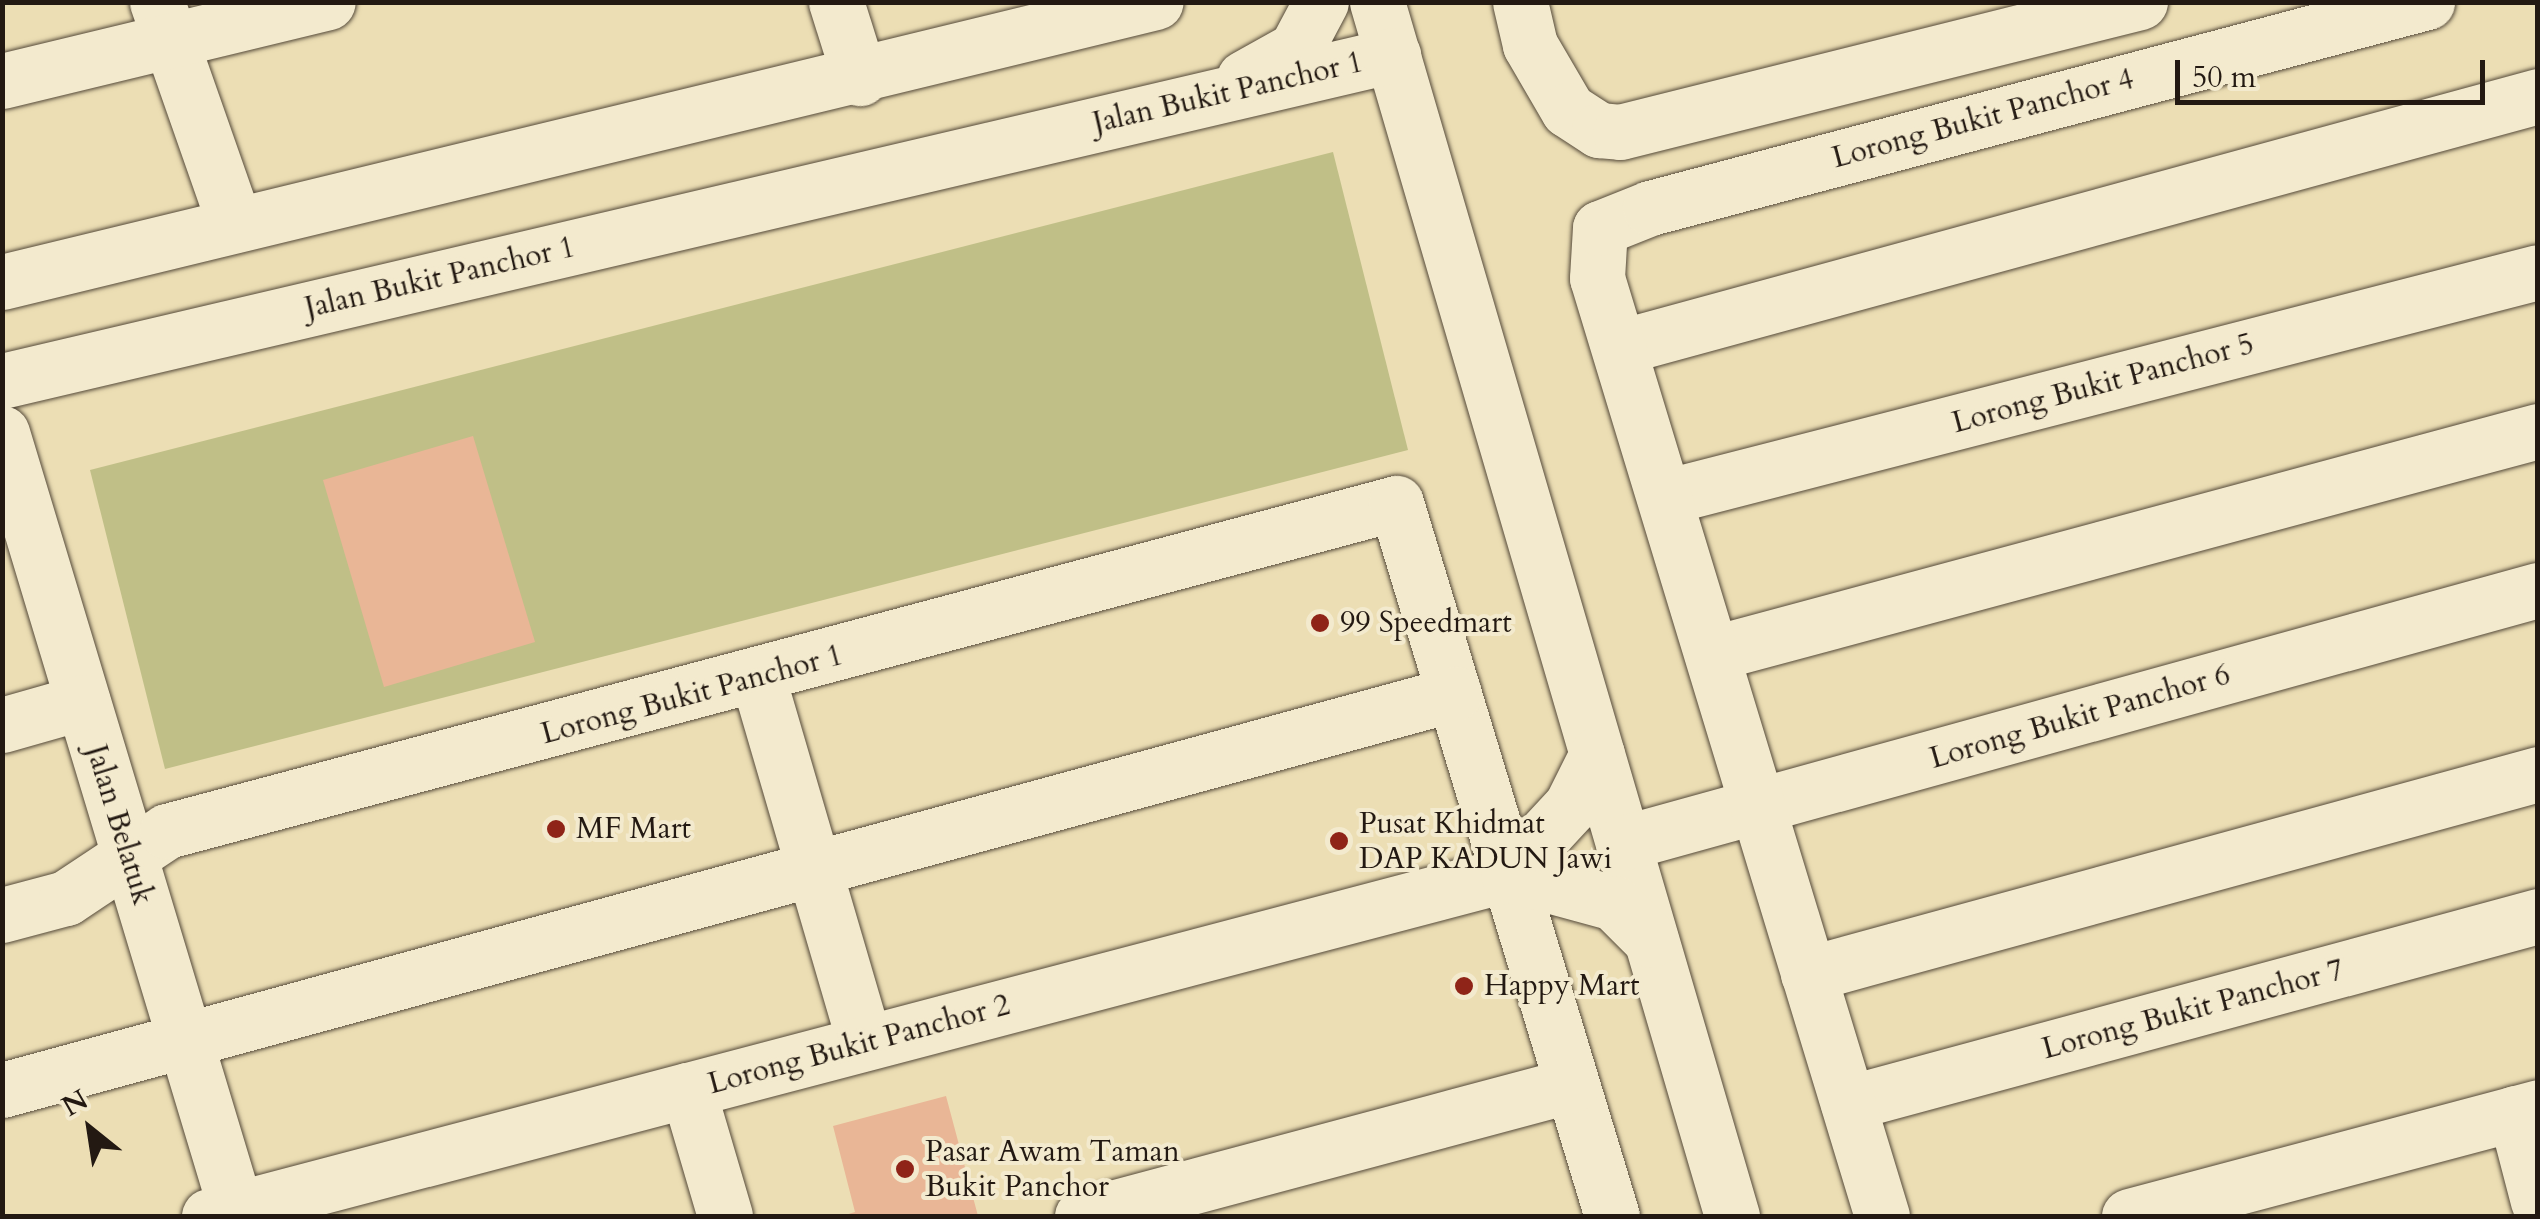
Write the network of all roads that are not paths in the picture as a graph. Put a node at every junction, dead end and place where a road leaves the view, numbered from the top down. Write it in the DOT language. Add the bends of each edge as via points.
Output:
graph roads {
  1 [pos="328,2"];
  2 [pos="836,2"];
  3 [pos="1156,2"];
  4 [pos="1322,2"];
  5 [pos="1376,2"];
  6 [pos="1520,2"];
  7 [pos="2140,2"];
  8 [pos="2427,2"];
  9 [pos="163,21"];
  10 [pos="1978,45"];
  11 [pos="1393,55"];
  12 [pos="860,78"];
  13 [pos="2,81"];
  14 [pos="1211,96"];
  15 [pos="2538,96"];
  16 [pos="1997,116"];
  17 [pos="235,226"];
  18 [pos="2538,272"];
  19 [pos="2,282"];
  20 [pos="1620,347"];
  21 [pos="2,381"];
  22 [pos="2,432"];
  23 [pos="2538,432"];
  24 [pos="1669,496"];
  25 [pos="13,513"];
  26 [pos="2538,590"];
  27 [pos="1714,654"];
  28 [pos="758,678"];
  29 [pos="1454,694"];
  30 [pos="83,702"];
  31 [pos="2,724"];
  32 [pos="1597,754"];
  33 [pos="2538,774"];
  34 [pos="1757,808"];
  35 [pos="1622,843"];
  36 [pos="128,855"];
  37 [pos="814,868"];
  38 [pos="1508,874"];
  39 [pos="2,915"];
  40 [pos="2538,916"];
  41 [pos="1652,940"];
  42 [pos="1808,974"];
  43 [pos="184,1040"];
  44 [pos="865,1043"];
  45 [pos="1572,1085"];
  46 [pos="2,1090"];
  47 [pos="688,1090"];
  48 [pos="1848,1103"];
  49 [pos="2526,1110"];
  50 [pos="2538,1201"];
  51 [pos="228,1214"];
  52 [pos="725,1216"];
  53 [pos="1082,1216"];
  54 [pos="1612,1216"];
  55 [pos="1732,1216"];
  56 [pos="1882,1216"];
  57 [pos="2129,1216"];
  1 -- 9 [label="street"];
  2 -- 12 [label="street"];
  3 -- 12 [label="street"];
  4 -- 14 [label="street" via="1296,49"];
  5 -- 11 [label="street"];
  6 -- 10 [label="street" via="1530,45 1568,110 1599,130"];
  7 -- 10 [label="street"];
  8 -- 16 [label="street, Lorong Bukit Panchor 4"];
  9 -- 13 [label="street"];
  9 -- 17 [label="street"];
  10 -- 16 [label="street"];
  11 -- 14 [label="street, Jalan Bukit Panchor 1"];
  11 -- 32 [label="street, Jalan Bukit Panchor 1"];
  12 -- 17 [label="street"];
  14 -- 21 [label="street, Jalan Bukit Panchor 1"];
  15 -- 20 [label="street"];
  16 -- 20 [label="street, Lorong Bukit Panchor 4" via="1600,228 1597,278"];
  17 -- 19 [label="street"];
  18 -- 24 [label="street, Lorong Bukit Panchor 5"];
  20 -- 24 [label="street"];
  22 -- 25 [label="street, Jalan Belatuk"];
  23 -- 27 [label="street"];
  24 -- 27 [label="street"];
  25 -- 30 [label="street, Jalan Belatuk"];
  26 -- 34 [label="street, Lorong Bukit Panchor 6"];
  27 -- 34 [label="street"];
  28 -- 29 [label="street, Lorong Bukit Panchor 1" via="1396,503"];
  28 -- 36 [label="street, Lorong Bukit Panchor 1" via="166,831"];
  28 -- 37 [label="street"];
  29 -- 37 [label="street"];
  29 -- 38 [label="street"];
  30 -- 31 [label="street"];
  30 -- 36 [label="street, Jalan Belatuk"];
  32 -- 35 [label="street, Jalan Bukit Panchor 1"];
  32 -- 38 [label="street" via="1571,806"];
  33 -- 42 [label="street"];
  34 -- 35 [label="street, Lorong Bukit Panchor 6"];
  34 -- 42 [label="street"];
  35 -- 41 [label="street, Jalan Bukit Panchor 1"];
  36 -- 39 [label="street, Lorong Bukit Panchor 1" via="66,898"];
  36 -- 43 [label="street, Jalan Belatuk"];
  37 -- 43 [label="street"];
  37 -- 44 [label="street"];
  38 -- 41 [label="street" via="1614,903"];
  38 -- 44 [label="street, Lorong Bukit Panchor 2"];
  38 -- 45 [label="street"];
  40 -- 48 [label="street, Lorong Bukit Panchor 7"];
  41 -- 55 [label="street, Jalan Bukit Panchor 1"];
  42 -- 48 [label="street"];
  43 -- 46 [label="street"];
  43 -- 51 [label="street, Jalan Belatuk"];
  44 -- 47 [label="street, Lorong Bukit Panchor 2"];
  45 -- 53 [label="street"];
  45 -- 54 [label="street"];
  47 -- 51 [label="street, Lorong Bukit Panchor 2"];
  47 -- 52 [label="street"];
  48 -- 56 [label="street"];
  49 -- 50 [label="street"];
  49 -- 57 [label="street"];
}
